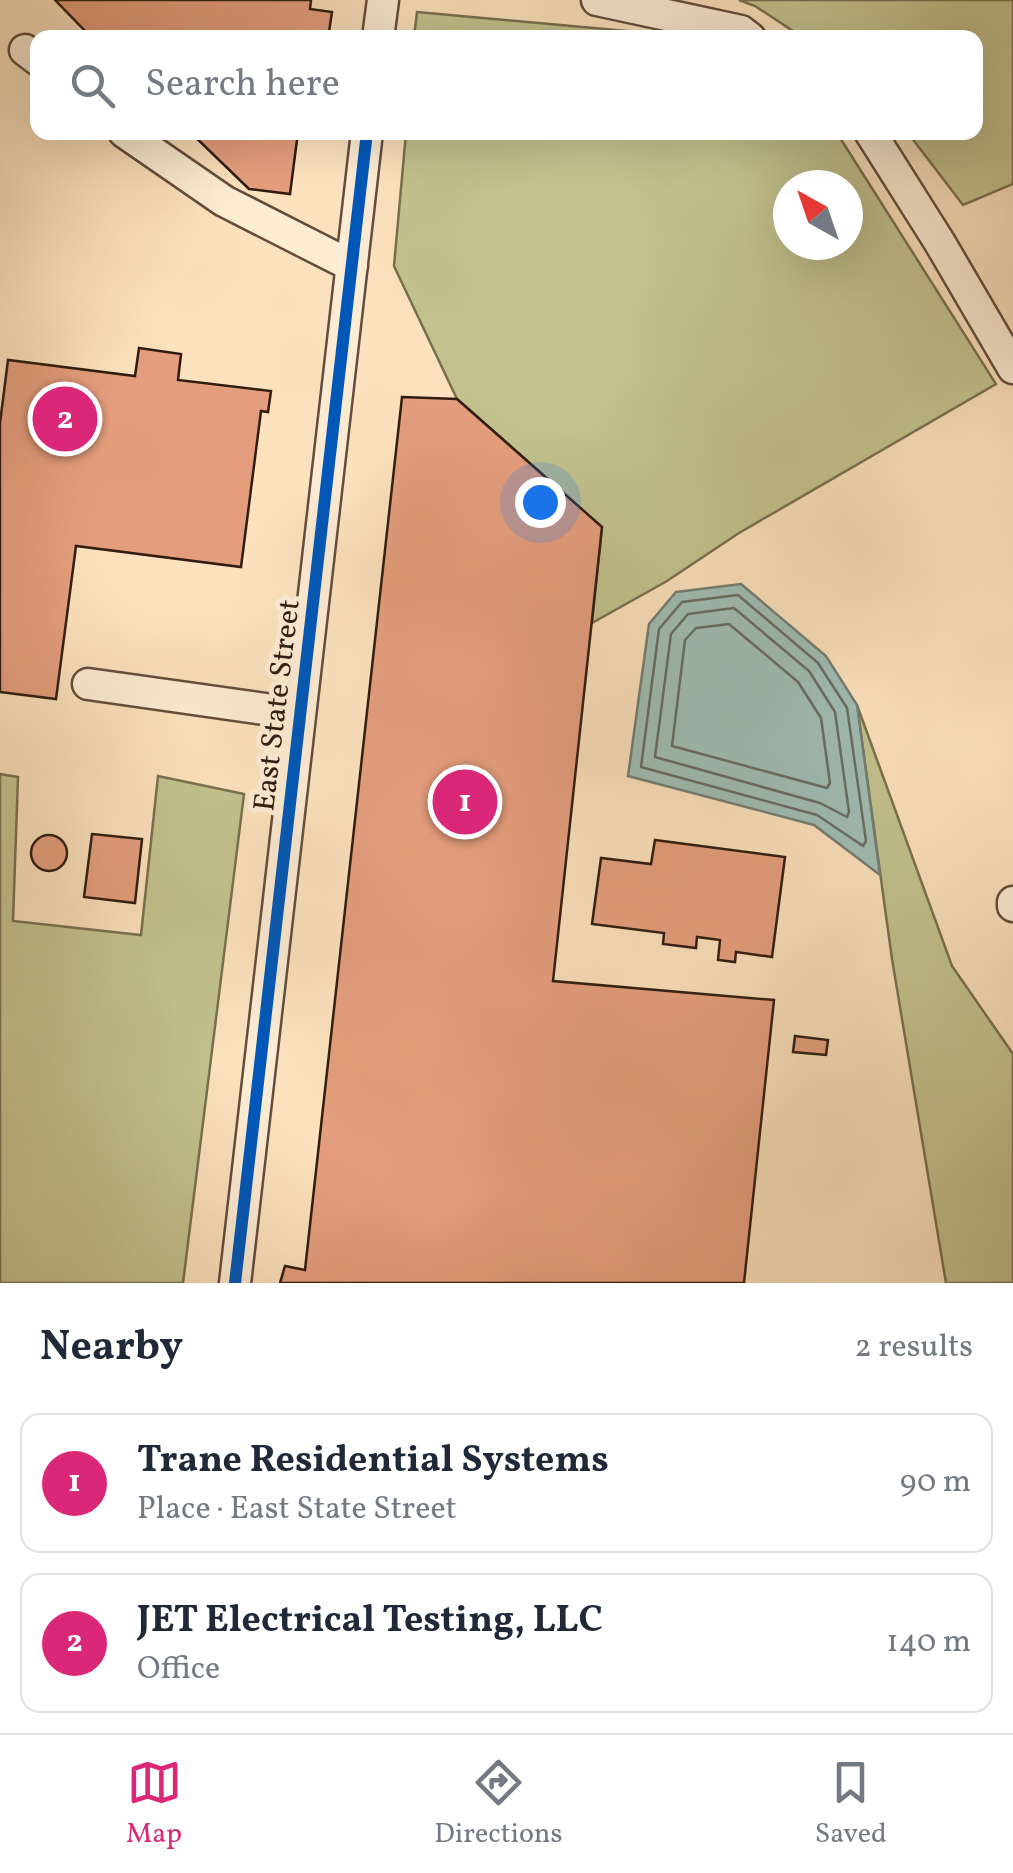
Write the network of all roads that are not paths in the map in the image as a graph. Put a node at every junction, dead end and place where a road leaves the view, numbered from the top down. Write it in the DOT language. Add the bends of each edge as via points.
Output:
graph roads {
  1 [pos="382,0"];
  2 [pos="597,0"];
  3 [pos="379,30"];
  4 [pos="736,30"];
  5 [pos="136,140"];
  6 [pos="367,140"];
  7 [pos="875,140"];
  8 [pos="352,266"];
  9 [pos="1013,368"];
  10 [pos="88,684"];
  11 [pos="300,714"];
  12 [pos="235,1283"];
  1 -- 3 [label="street"];
  2 -- 4 [label="street"];
  5 -- 8 [label="street" via="224,201"];
  6 -- 8 [label="street, East State Street"];
  7 -- 9 [label="street"];
  8 -- 11 [label="street, East State Street"];
  10 -- 11 [label="street"];
  11 -- 12 [label="street, East State Street"];
}
